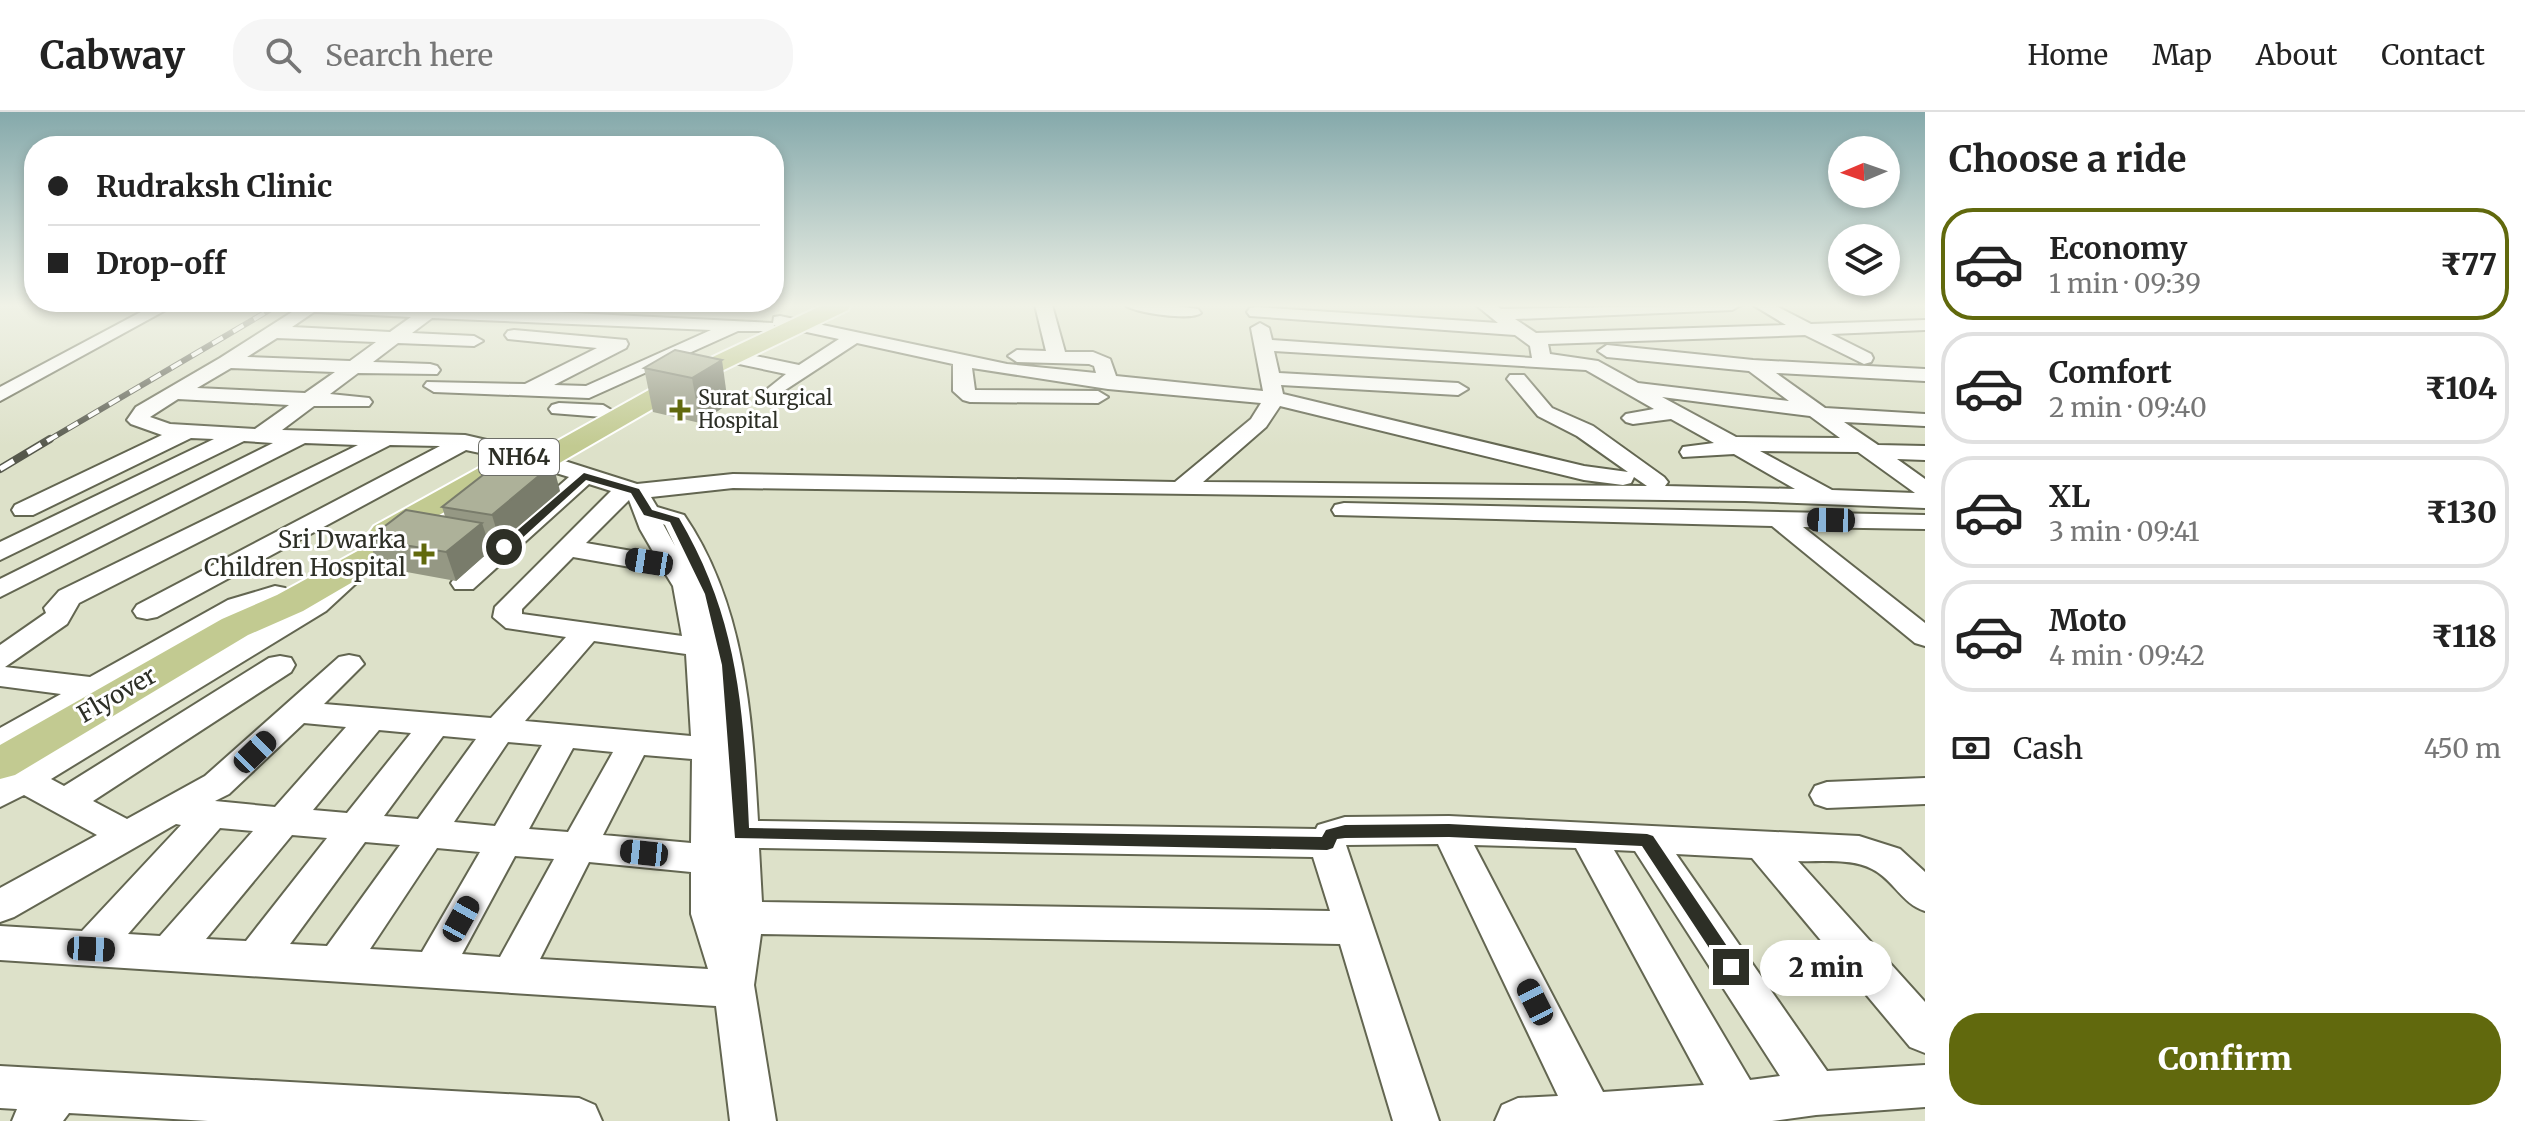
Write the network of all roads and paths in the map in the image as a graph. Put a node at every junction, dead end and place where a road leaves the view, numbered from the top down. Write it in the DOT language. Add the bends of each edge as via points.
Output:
graph roads {
  1 [pos="79,352"];
  2 [pos="242,352"];
  3 [pos="375,352"];
  4 [pos="603,352"];
  5 [pos="678,352"];
  6 [pos="717,352"];
  7 [pos="738,352"];
  8 [pos="832,352"];
  9 [pos="924,352"];
  10 [pos="1056,352"];
  11 [pos="1265,352"];
  12 [pos="1368,352"];
  13 [pos="1537,352"];
  14 [pos="1557,352"];
  15 [pos="1619,352"];
  16 [pos="1846,352"];
  17 [pos="732,357"];
  18 [pos="1057,357"];
  19 [pos="952,358"];
  20 [pos="1684,359"];
  21 [pos="227,362"];
  22 [pos="1742,365"];
  23 [pos="1867,365"];
  24 [pos="354,367"];
  25 [pos="1923,371"];
  26 [pos="803,372"];
  27 [pos="1517,379"];
  28 [pos="1108,383"];
  29 [pos="1624,384"];
  30 [pos="1780,385"];
  31 [pos="1145,387"];
  32 [pos="1272,388"];
  33 [pos="1583,388"];
  34 [pos="1458,389"];
  35 [pos="776,390"];
  36 [pos="1894,390"];
  37 [pos="528,391"];
  38 [pos="174,393"];
  39 [pos="0,395"];
  40 [pos="1705,396"];
  41 [pos="310,399"];
  42 [pos="362,402"];
  43 [pos="478,407"];
  44 [pos="603,411"];
  45 [pos="1674,412"];
  46 [pos="1818,412"];
  47 [pos="1925,412"];
  48 [pos="1633,418"];
  49 [pos="1925,420"];
  50 [pos="188,431"];
  51 [pos="251,435"];
  52 [pos="303,436"];
  53 [pos="387,438"];
  54 [pos="465,442"];
  55 [pos="1734,446"];
  56 [pos="1868,448"];
  57 [pos="1691,452"];
  58 [pos="1925,453"];
  59 [pos="532,459"];
  60 [pos="584,476"];
  61 [pos="1656,482"];
  62 [pos="676,488"];
  63 [pos="1181,489"];
  64 [pos="1925,490"];
  65 [pos="1745,494"];
  66 [pos="637,497"];
  67 [pos="1830,499"];
  68 [pos="1925,501"];
  69 [pos="12,508"];
  70 [pos="67,519"];
  71 [pos="1778,519"];
  72 [pos="1858,521"];
  73 [pos="1925,522"];
  74 [pos="568,548"];
  75 [pos="384,549"];
  76 [pos="0,552"];
  77 [pos="676,567"];
  78 [pos="464,583"];
  79 [pos="0,589"];
  80 [pos="275,594"];
  81 [pos="147,611"];
  82 [pos="587,632"];
  83 [pos="222,634"];
  84 [pos="1925,637"];
  85 [pos="700,647"];
  86 [pos="0,659"];
  87 [pos="349,664"];
  88 [pos="280,665"];
  89 [pos="0,676"];
  90 [pos="94,688"];
  91 [pos="297,712"];
  92 [pos="372,718"];
  93 [pos="435,724"];
  94 [pos="500,729"];
  95 [pos="564,735"];
  96 [pos="635,741"];
  97 [pos="0,742"];
  98 [pos="708,749"];
  99 [pos="8,779"];
  100 [pos="1925,791"];
  101 [pos="1827,795"];
  102 [pos="65,802"];
  103 [pos="175,811"];
  104 [pos="212,814"];
  105 [pos="282,820"];
  106 [pos="357,826"];
  107 [pos="1449,830"];
  108 [pos="428,833"];
  109 [pos="741,834"];
  110 [pos="127,835"];
  111 [pos="1587,835"];
  112 [pos="505,840"];
  113 [pos="1647,840"];
  114 [pos="1327,843"];
  115 [pos="1762,845"];
  116 [pos="581,846"];
  117 [pos="708,859"];
  118 [pos="1925,896"];
  119 [pos="0,906"];
  120 [pos="744,918"];
  121 [pos="1354,928"];
  122 [pos="0,943"];
  123 [pos="91,949"];
  124 [pos="169,954"];
  125 [pos="255,960"];
  126 [pos="337,965"];
  127 [pos="432,971"];
  128 [pos="510,977"];
  129 [pos="735,989"];
  130 [pos="1925,1033"];
  131 [pos="1925,1086"];
  132 [pos="0,1087"];
  133 [pos="1816,1093"];
  134 [pos="1739,1104"];
  135 [pos="47,1106"];
  136 [pos="242,1111"];
  137 [pos="425,1116"];
  138 [pos="1591,1116"];
  139 [pos="579,1121"];
  140 [pos="753,1121"];
  141 [pos="1416,1121"];
  142 [pos="1518,1121"];
  1 -- 39 [label="street"];
  2 -- 21 [label="street"];
  3 -- 24 [label="street"];
  4 -- 37 [label="street"];
  5 -- 37 [label="street" via="594,391"];
  6 -- 44 [label="main road, NH64"];
  7 -- 17 [label="main road, NH64"];
  8 -- 26 [label="street"];
  9 -- 19 [label="street"];
  10 -- 18 [label="street"];
  11 -- 32 [label="street"];
  12 -- 13 [label="street" via="1543,364"];
  14 -- 29 [label="street"];
  15 -- 20 [label="street"];
  16 -- 23 [label="street"];
  17 -- 26 [label="street"];
  17 -- 59 [label="main road, NH64"];
  18 -- 19 [label="street"];
  18 -- 28 [label="street" via="1098,360 1105,366"];
  19 -- 28 [label="street"];
  19 -- 31 [label="street" via="963,391 970,396 1130,397"];
  20 -- 22 [label="street"];
  20 -- 40 [label="street"];
  21 -- 24 [label="street"];
  21 -- 38 [label="street"];
  22 -- 23 [label="street"];
  22 -- 30 [label="street"];
  23 -- 25 [label="street"];
  23 -- 36 [label="street"];
  24 -- 37 [label="street"];
  24 -- 41 [label="street"];
  26 -- 35 [label="street"];
  27 -- 61 [label="street" via="1545,412 1585,431"];
  28 -- 31 [label="street"];
  29 -- 33 [label="street"];
  29 -- 40 [label="street"];
  29 -- 45 [label="street"];
  30 -- 36 [label="street"];
  30 -- 46 [label="street"];
  31 -- 32 [label="street"];
  32 -- 34 [label="street"];
  32 -- 61 [label="street" via="1584,473"];
  32 -- 63 [label="street" via="1259,423"];
  36 -- 47 [label="street"];
  38 -- 41 [label="street"];
  38 -- 50 [label="street" via="143,411 138,420"];
  40 -- 46 [label="street"];
  41 -- 42 [label="street"];
  41 -- 51 [label="street"];
  43 -- 44 [label="street"];
  44 -- 59 [label="main road, NH64"];
  45 -- 48 [label="street"];
  45 -- 55 [label="street"];
  46 -- 49 [label="street"];
  46 -- 56 [label="street"];
  50 -- 51 [label="street"];
  50 -- 69 [label="street"];
  51 -- 52 [label="street"];
  51 -- 70 [label="street"];
  52 -- 53 [label="street"];
  52 -- 79 [label="street"];
  53 -- 54 [label="street"];
  53 -- 86 [label="street" via="69,597 58,608 57,618"];
  54 -- 59 [label="street"];
  54 -- 81 [label="street"];
  55 -- 56 [label="street"];
  55 -- 57 [label="street"];
  55 -- 67 [label="street"];
  56 -- 58 [label="street"];
  56 -- 64 [label="street"];
  59 -- 60 [label="street"];
  59 -- 75 [label="main road, NH64"];
  59 -- 80 [label="main road, NH64"];
  60 -- 66 [label="street"];
  60 -- 78 [label="street"];
  61 -- 65 [label="street"];
  62 -- 63 [label="street" via="733,481"];
  62 -- 66 [label="street"];
  62 -- 71 [label="street" via="723,497"];
  63 -- 65 [label="street"];
  65 -- 67 [label="street"];
  66 -- 74 [label="street"];
  66 -- 77 [label="street"];
  66 -- 109 [label="street" via="675,520 711,594 729,665"];
  67 -- 68 [label="street"];
  67 -- 72 [label="street"];
  69 -- 70 [label="street"];
  70 -- 76 [label="street"];
  71 -- 72 [label="street"];
  71 -- 84 [label="street"];
  72 -- 73 [label="street"];
  74 -- 77 [label="street"];
  74 -- 82 [label="street" via="509,607 507,617"];
  75 -- 83 [label="main road, NH64" via="290,603"];
  75 -- 99 [label="street" via="316,605"];
  77 -- 85 [label="street" via="686,586"];
  80 -- 83 [label="main road, NH64"];
  80 -- 90 [label="street" via="238,606"];
  82 -- 85 [label="street"];
  82 -- 94 [label="street"];
  83 -- 99 [label="main road, Flyover / NH64"];
  85 -- 98 [label="street"];
  87 -- 91 [label="street"];
  88 -- 102 [label="street"];
  89 -- 90 [label="street"];
  90 -- 97 [label="street"];
  91 -- 92 [label="street"];
  91 -- 103 [label="street" via="226,778"];
  92 -- 93 [label="street"];
  92 -- 105 [label="street"];
  93 -- 94 [label="street"];
  93 -- 106 [label="street"];
  94 -- 95 [label="street"];
  94 -- 108 [label="street"];
  95 -- 96 [label="street"];
  95 -- 112 [label="street"];
  96 -- 98 [label="street"];
  96 -- 116 [label="street"];
  98 -- 117 [label="street"];
  99 -- 102 [label="street"];
  100 -- 101 [label="street"];
  102 -- 110 [label="street"];
  103 -- 104 [label="street"];
  103 -- 110 [label="street"];
  104 -- 105 [label="street"];
  104 -- 123 [label="street"];
  105 -- 106 [label="street"];
  105 -- 124 [label="street"];
  106 -- 108 [label="street"];
  106 -- 125 [label="street"];
  107 -- 111 [label="street"];
  107 -- 114 [label="street" via="1345,831 1331,835"];
  107 -- 138 [label="street"];
  108 -- 112 [label="street"];
  108 -- 126 [label="street"];
  109 -- 114 [label="street"];
  109 -- 120 [label="street"];
  110 -- 119 [label="street"];
  111 -- 113 [label="street"];
  111 -- 134 [label="street"];
  112 -- 116 [label="street"];
  112 -- 127 [label="street"];
  113 -- 115 [label="street"];
  113 -- 133 [label="street"];
  114 -- 121 [label="street"];
  115 -- 118 [label="street" via="1875,854 1899,868"];
  115 -- 130 [label="street"];
  116 -- 117 [label="street"];
  116 -- 128 [label="street"];
  117 -- 129 [label="street" via="710,914"];
  120 -- 121 [label="street"];
  120 -- 129 [label="street"];
  121 -- 141 [label="street"];
  122 -- 123 [label="street"];
  123 -- 124 [label="street"];
  124 -- 125 [label="street"];
  125 -- 126 [label="street"];
  126 -- 127 [label="street"];
  127 -- 128 [label="street"];
  128 -- 129 [label="street"];
  129 -- 140 [label="street"];
  131 -- 133 [label="street"];
  132 -- 135 [label="street"];
  133 -- 134 [label="street"];
  134 -- 138 [label="street"];
  135 -- 136 [label="street"];
  136 -- 137 [label="street"];
  137 -- 139 [label="street"];
  138 -- 142 [label="street"];
}
